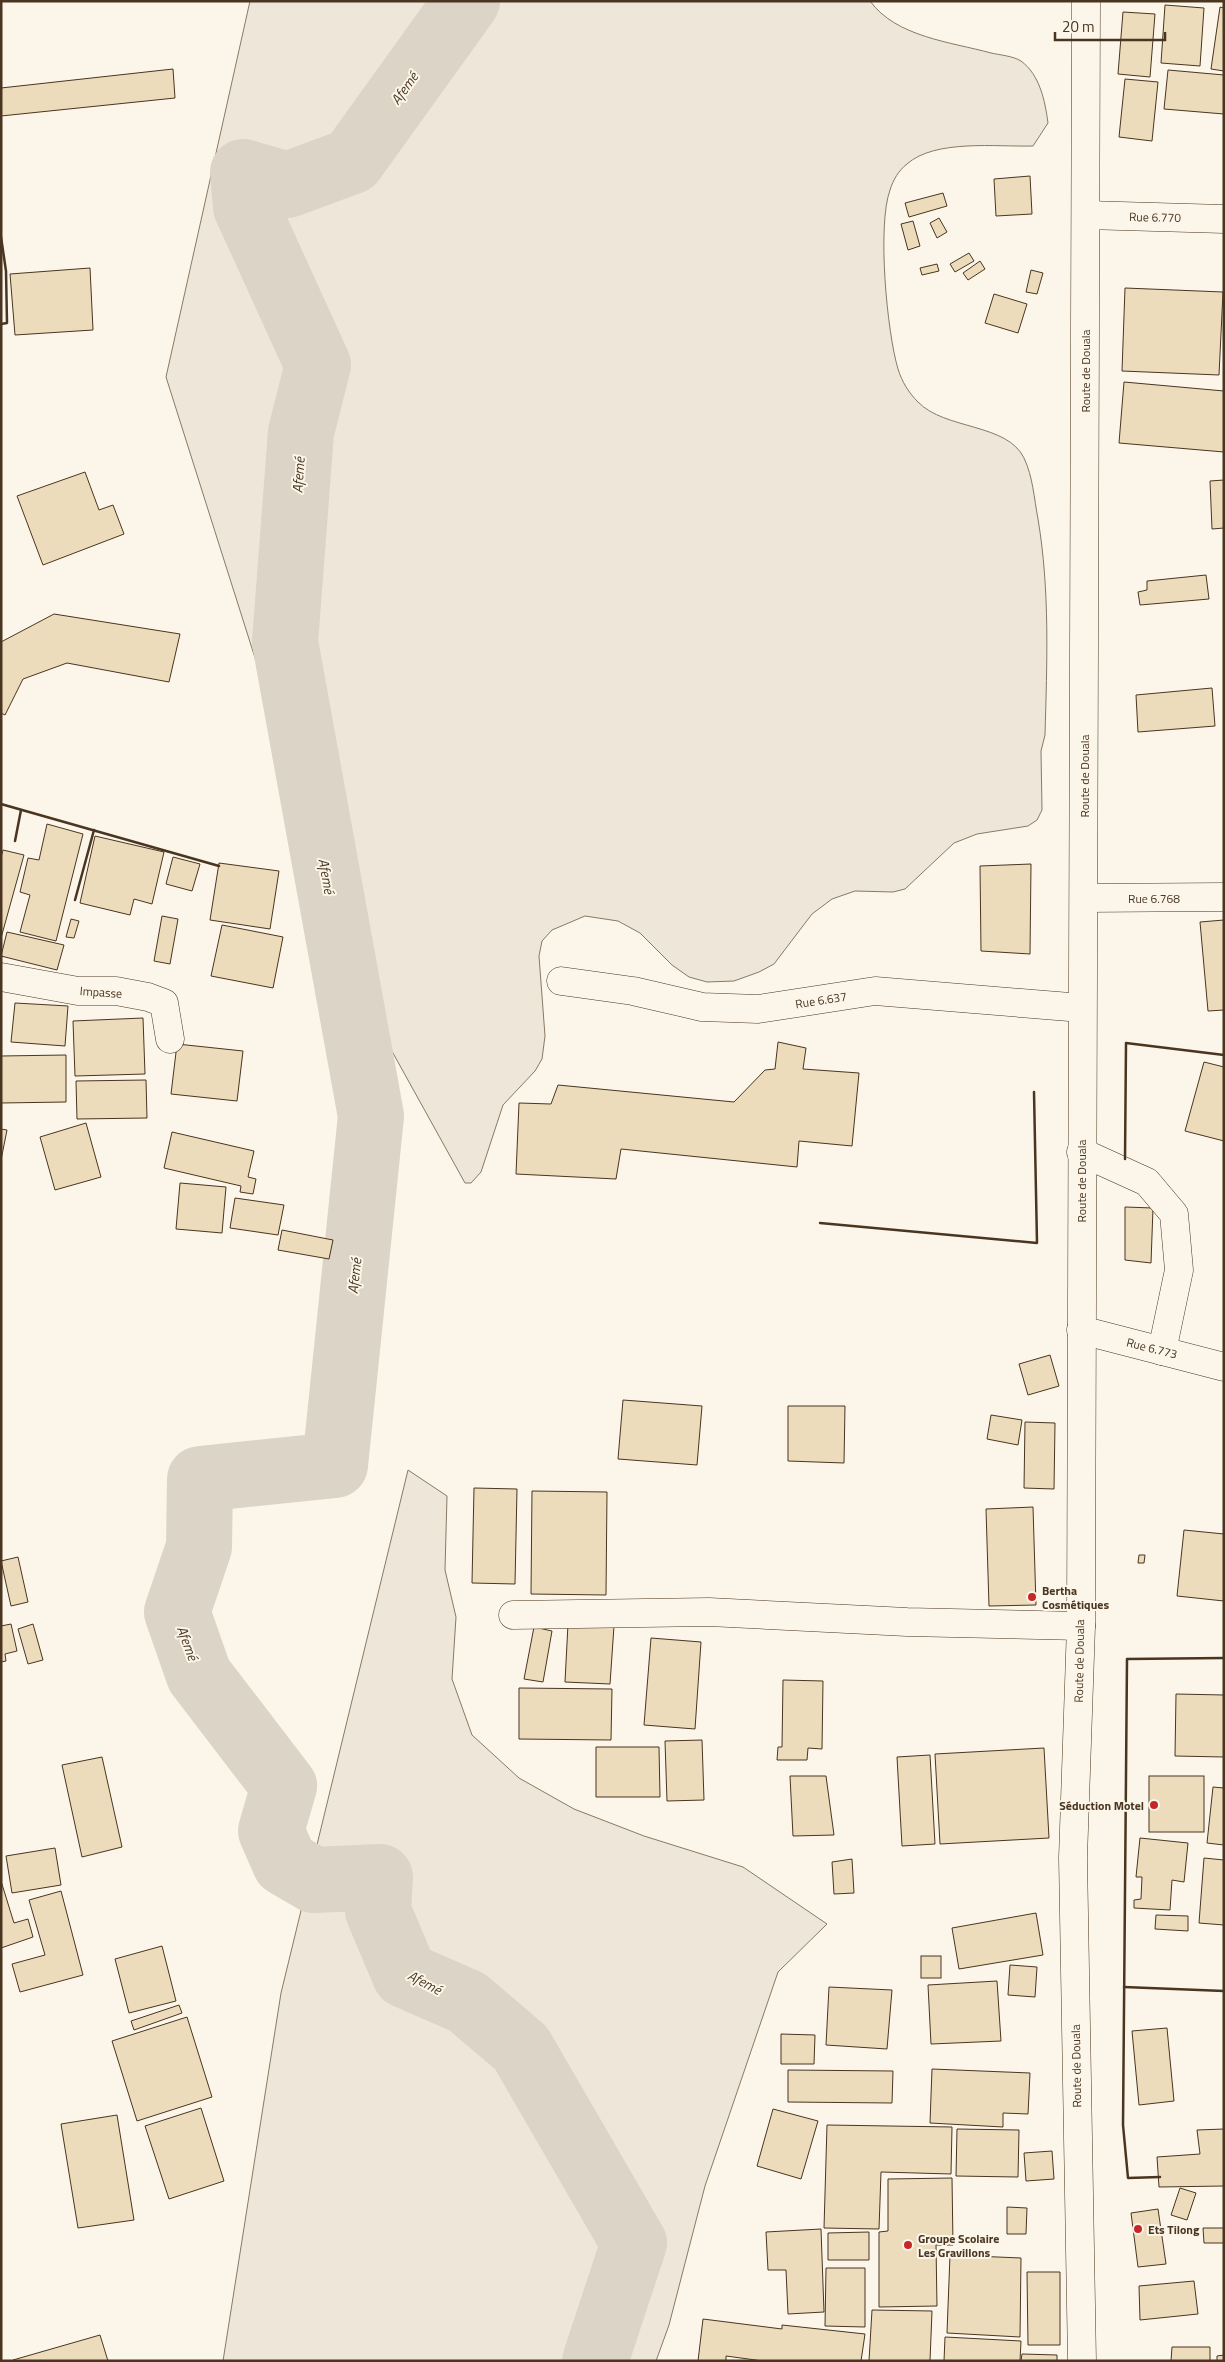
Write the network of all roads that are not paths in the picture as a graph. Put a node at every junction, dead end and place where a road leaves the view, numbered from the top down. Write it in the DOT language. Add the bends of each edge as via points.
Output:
graph roads {
  1 [pos="1086,1"];
  2 [pos="1086,215"];
  3 [pos="1224,219"];
  4 [pos="1224,897"];
  5 [pos="1084,898"];
  6 [pos="1,977"];
  7 [pos="561,981"];
  8 [pos="1082,1008"];
  9 [pos="170,1039"];
  10 [pos="1081,1152"];
  11 [pos="1081,1330"];
  12 [pos="1162,1351"];
  13 [pos="1224,1367"];
  14 [pos="513,1615"];
  15 [pos="1080,1626"];
  16 [pos="1082,2361"];
  1 -- 2 [label="main road, Route de Douala"];
  2 -- 3 [label="main road, Rue 6.770"];
  2 -- 5 [label="main road, Route de Douala"];
  4 -- 5 [label="main road, Rue 6.768"];
  5 -- 8 [label="main road, Route de Douala"];
  6 -- 9 [label="main road, Impasse" via="78,991 116,991 156,1000 164,1003"];
  7 -- 8 [label="main road, Rue 6.637" via="712,1007 758,1009 875,991"];
  8 -- 10 [label="main road, Route de Douala"];
  10 -- 11 [label="main road, Route de Douala"];
  10 -- 12 [label="main road" via="1147,1182 1174,1214 1179,1270"];
  11 -- 12 [label="main road, Rue 6.773"];
  11 -- 15 [label="main road, Route de Douala"];
  12 -- 13 [label="main road, Rue 6.773"];
  14 -- 15 [label="main road" via="709,1612 907,1622"];
  15 -- 16 [label="main road, Route de Douala" via="1072,1858"];
}
